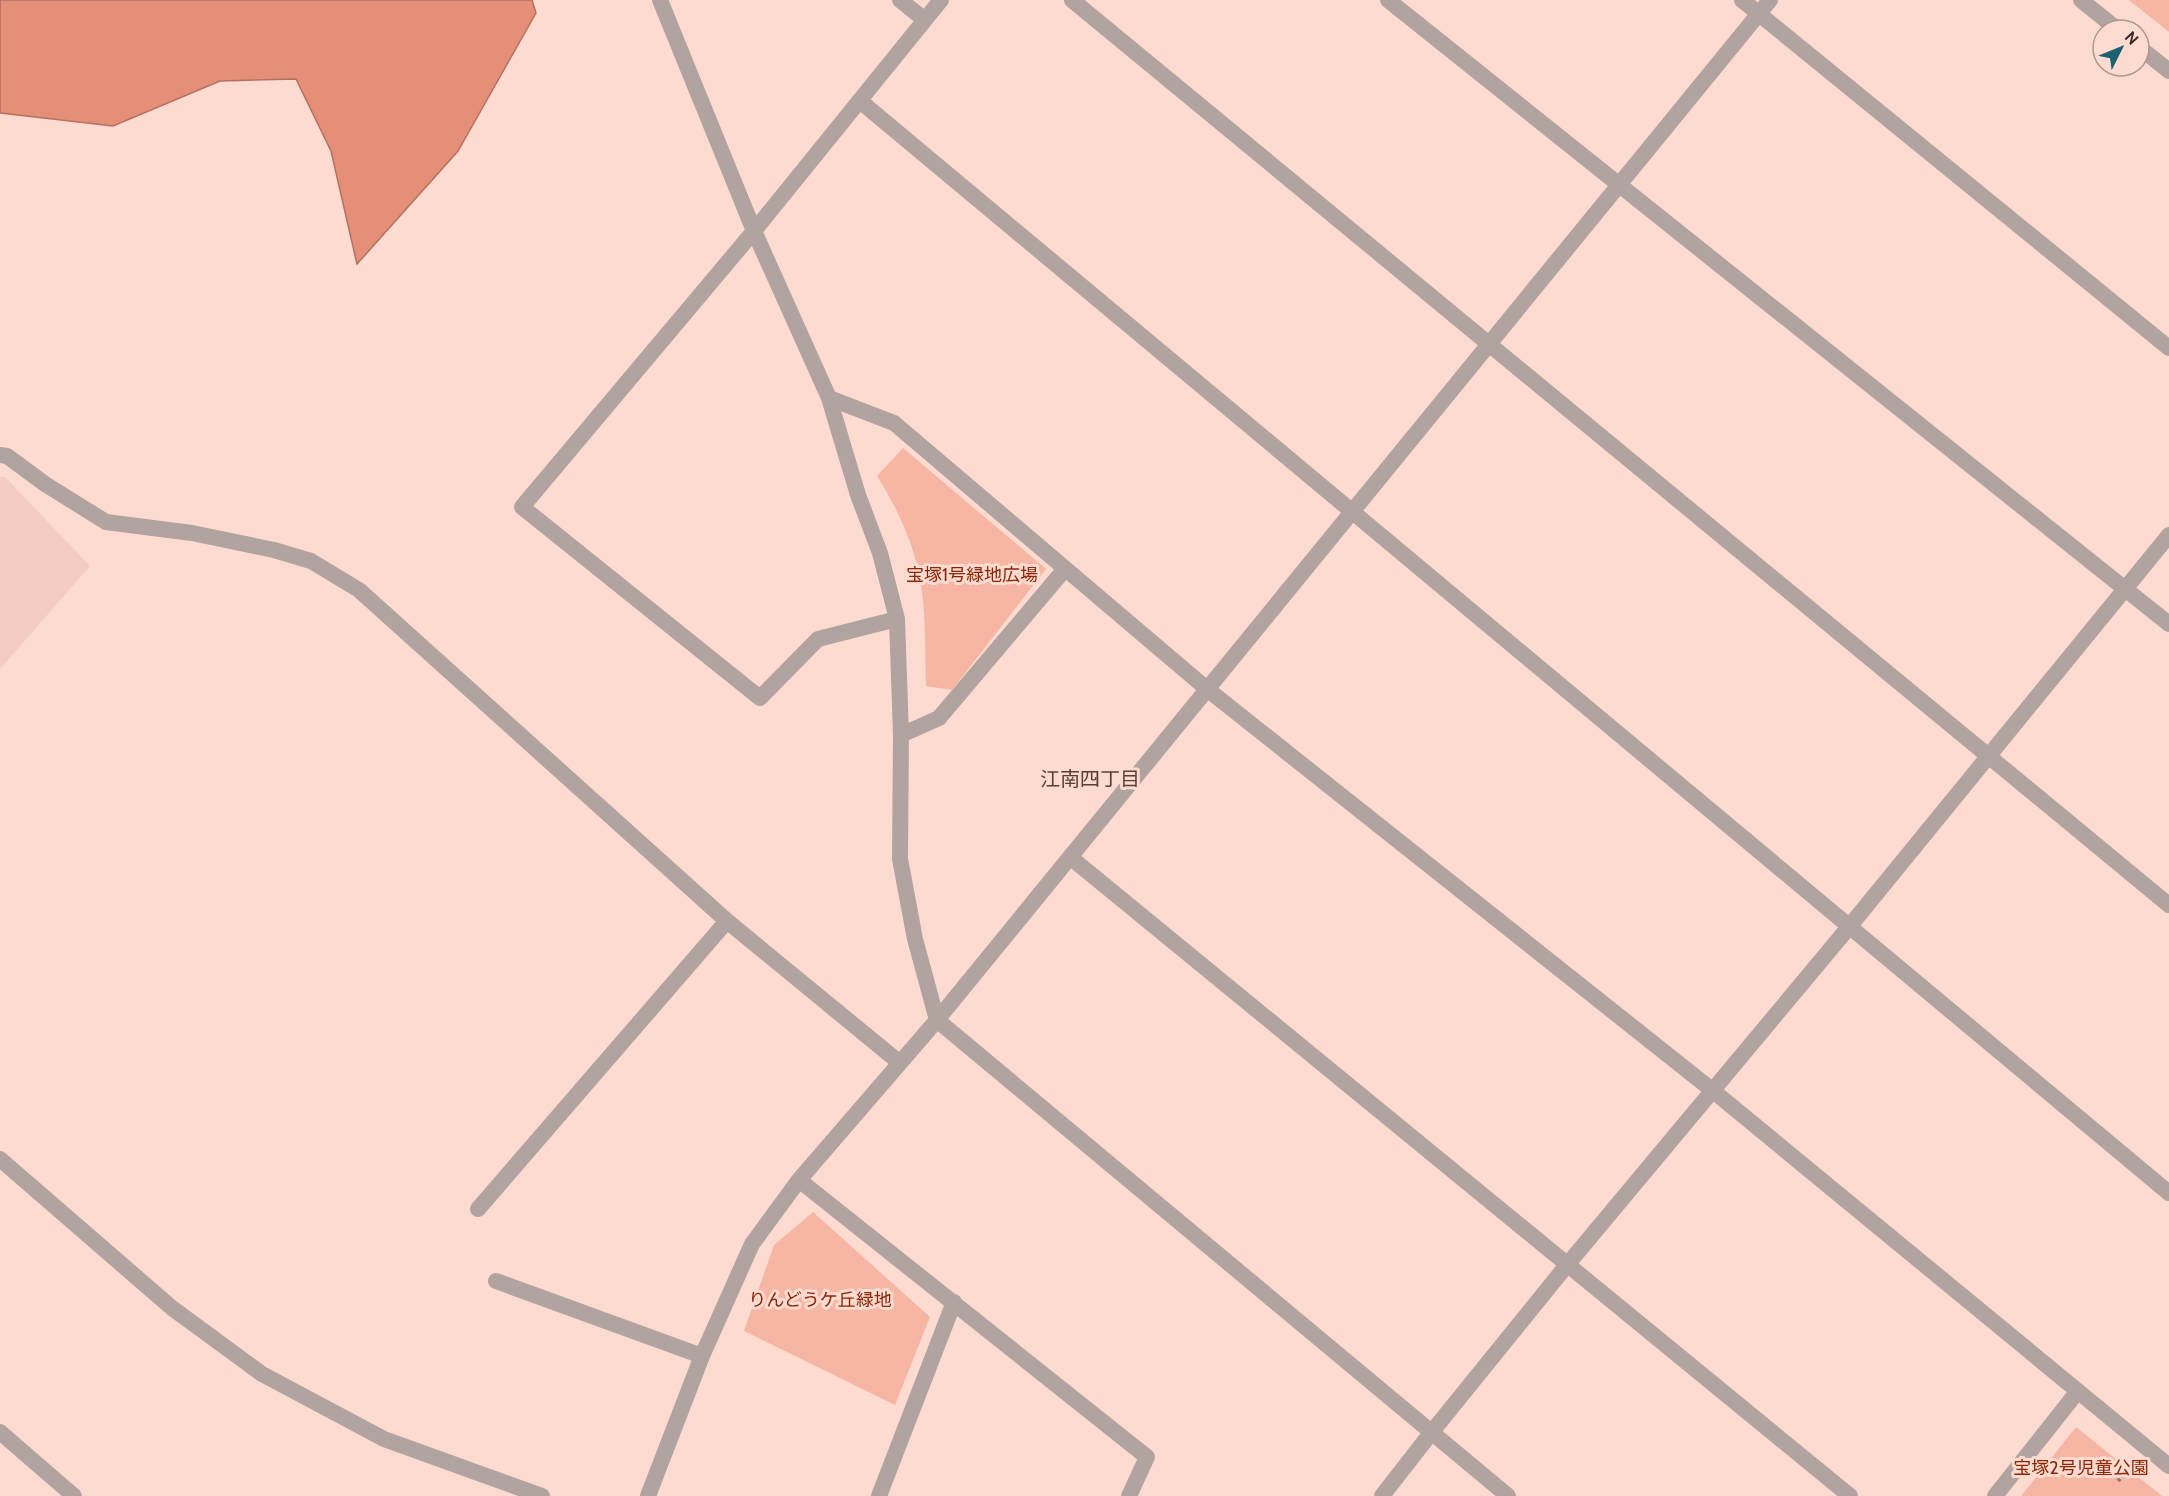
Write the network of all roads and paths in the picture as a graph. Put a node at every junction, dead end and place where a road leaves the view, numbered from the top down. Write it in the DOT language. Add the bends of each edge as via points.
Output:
graph roads {
  1 [pos="660,0"];
  2 [pos="900,0"];
  3 [pos="942,0"];
  4 [pos="1072,0"];
  5 [pos="1388,0"];
  6 [pos="1742,0"];
  7 [pos="1770,0"];
  8 [pos="2081,0"];
  9 [pos="1759,13"];
  10 [pos="2103,18"];
  11 [pos="925,20"];
  12 [pos="2151,57"];
  13 [pos="2169,71"];
  14 [pos="860,101"];
  15 [pos="1618,186"];
  16 [pos="754,231"];
  17 [pos="1489,344"];
  18 [pos="2169,348"];
  19 [pos="829,398"];
  20 [pos="0,455"];
  21 [pos="1352,512"];
  22 [pos="2169,535"];
  23 [pos="1065,569"];
  24 [pos="2125,588"];
  25 [pos="897,619"];
  26 [pos="2169,624"];
  27 [pos="1207,689"];
  28 [pos="901,735"];
  29 [pos="1989,757"];
  30 [pos="1070,857"];
  31 [pos="2169,905"];
  32 [pos="728,921"];
  33 [pos="1849,927"];
  34 [pos="937,1020"];
  35 [pos="900,1063"];
  36 [pos="1712,1090"];
  37 [pos="0,1160"];
  38 [pos="799,1180"];
  39 [pos="2169,1193"];
  40 [pos="478,1209"];
  41 [pos="1567,1265"];
  42 [pos="496,1281"];
  43 [pos="954,1302"];
  44 [pos="702,1356"];
  45 [pos="2078,1391"];
  46 [pos="0,1432"];
  47 [pos="1431,1433"];
  48 [pos="2169,1466"];
  49 [pos="74,1496"];
  50 [pos="542,1496"];
  51 [pos="648,1496"];
  52 [pos="879,1496"];
  53 [pos="1129,1496"];
  54 [pos="1382,1496"];
  55 [pos="1508,1496"];
  56 [pos="1850,1496"];
  57 [pos="1995,1496"];
  1 -- 16 [label="street"];
  2 -- 11 [label="street"];
  3 -- 11 [label="street"];
  4 -- 17 [label="street"];
  5 -- 15 [label="street"];
  6 -- 9 [label="street"];
  7 -- 9 [label="street"];
  8 -- 10 [label="street"];
  9 -- 15 [label="street"];
  9 -- 18 [label="street"];
  11 -- 14 [label="street"];
  12 -- 13 [label="street"];
  14 -- 16 [label="street"];
  14 -- 21 [label="street"];
  15 -- 17 [label="street"];
  15 -- 24 [label="street"];
  16 -- 19 [label="street"];
  16 -- 25 [label="street" via="522,507 760,698 818,639"];
  17 -- 21 [label="street"];
  17 -- 29 [label="street"];
  19 -- 23 [label="street" via="894,423"];
  19 -- 25 [label="street" via="880,553"];
  20 -- 32 [label="street" via="106,522 192,532 274,550 311,561 359,590"];
  21 -- 27 [label="street"];
  21 -- 33 [label="street"];
  22 -- 24 [label="street"];
  23 -- 27 [label="street"];
  23 -- 28 [label="street" via="939,718"];
  24 -- 26 [label="street"];
  24 -- 29 [label="street"];
  25 -- 28 [label="street"];
  27 -- 30 [label="street"];
  27 -- 36 [label="street"];
  28 -- 34 [label="street" via="900,859 915,939"];
  29 -- 31 [label="street"];
  29 -- 33 [label="street"];
  30 -- 34 [label="street"];
  30 -- 41 [label="street"];
  32 -- 35 [label="street"];
  32 -- 40 [label="street"];
  33 -- 36 [label="street"];
  33 -- 39 [label="street"];
  34 -- 35 [label="street"];
  34 -- 47 [label="street"];
  35 -- 38 [label="street"];
  36 -- 41 [label="street"];
  36 -- 45 [label="street"];
  37 -- 50 [label="street" via="172,1308 262,1374 384,1439"];
  38 -- 43 [label="street"];
  38 -- 44 [label="street" via="752,1244"];
  41 -- 47 [label="street"];
  41 -- 56 [label="street"];
  42 -- 44 [label="street"];
  43 -- 52 [label="street"];
  43 -- 53 [label="street" via="1147,1457"];
  44 -- 51 [label="street"];
  45 -- 48 [label="street"];
  45 -- 57 [label="street"];
  46 -- 49 [label="street"];
  47 -- 54 [label="street"];
  47 -- 55 [label="street"];
}
